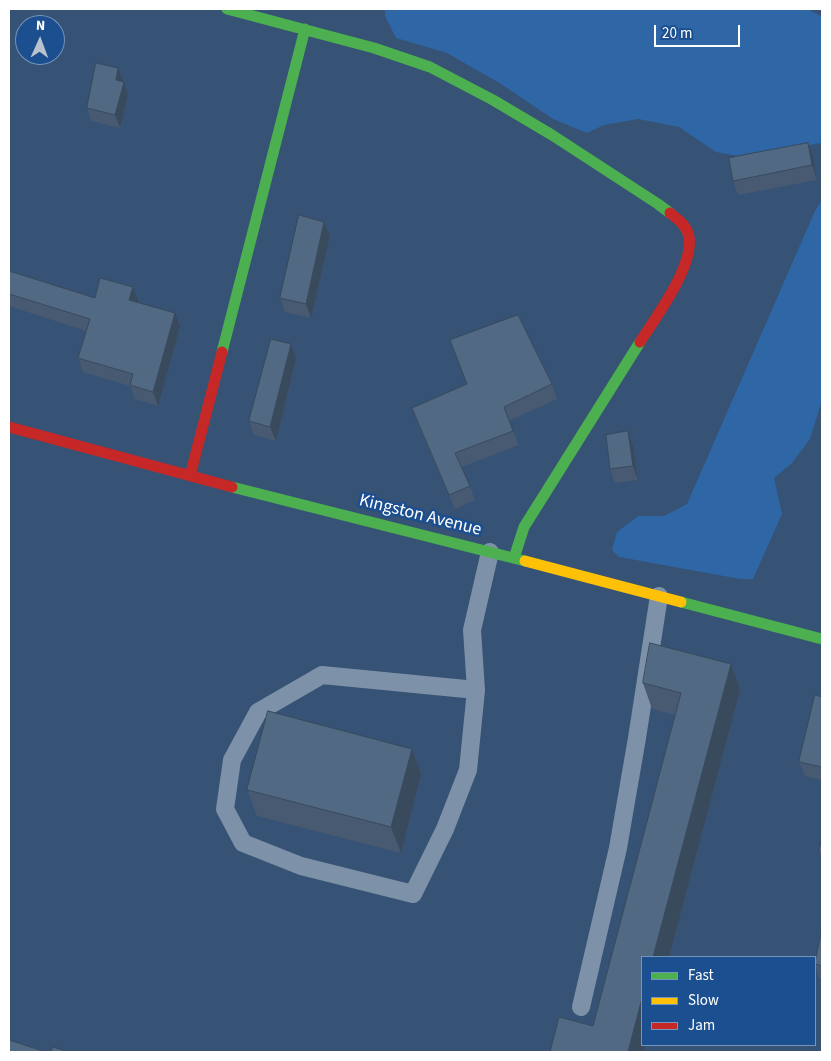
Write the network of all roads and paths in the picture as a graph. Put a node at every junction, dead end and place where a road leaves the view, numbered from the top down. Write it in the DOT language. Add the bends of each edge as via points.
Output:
graph roads {
  1 [pos="227,9"];
  2 [pos="305,29"];
  3 [pos="9,427"];
  4 [pos="190,476"];
  5 [pos="490,552"];
  6 [pos="514,558"];
  7 [pos="659,596"];
  8 [pos="822,639"];
  9 [pos="476,690"];
  10 [pos="581,1007"];
  1 -- 2 [label="street"];
  2 -- 4 [label="street"];
  2 -- 6 [label="street" via="430,68 492,100 658,204 682,222 689,237 688,258 677,283 524,528"];
  3 -- 4 [label="street, Kingston Avenue"];
  4 -- 5 [label="street, Kingston Avenue"];
  5 -- 6 [label="street, Kingston Avenue"];
  5 -- 9 [label="lane" via="472,630"];
  6 -- 7 [label="street, Kingston Avenue"];
  7 -- 8 [label="street, Kingston Avenue"];
  7 -- 10 [label="lane" via="618,848"];
  9 -- 9 [label="lane" via="468,770 414,894 301,866 242,843 226,809 232,760 258,712 322,675"];
}
